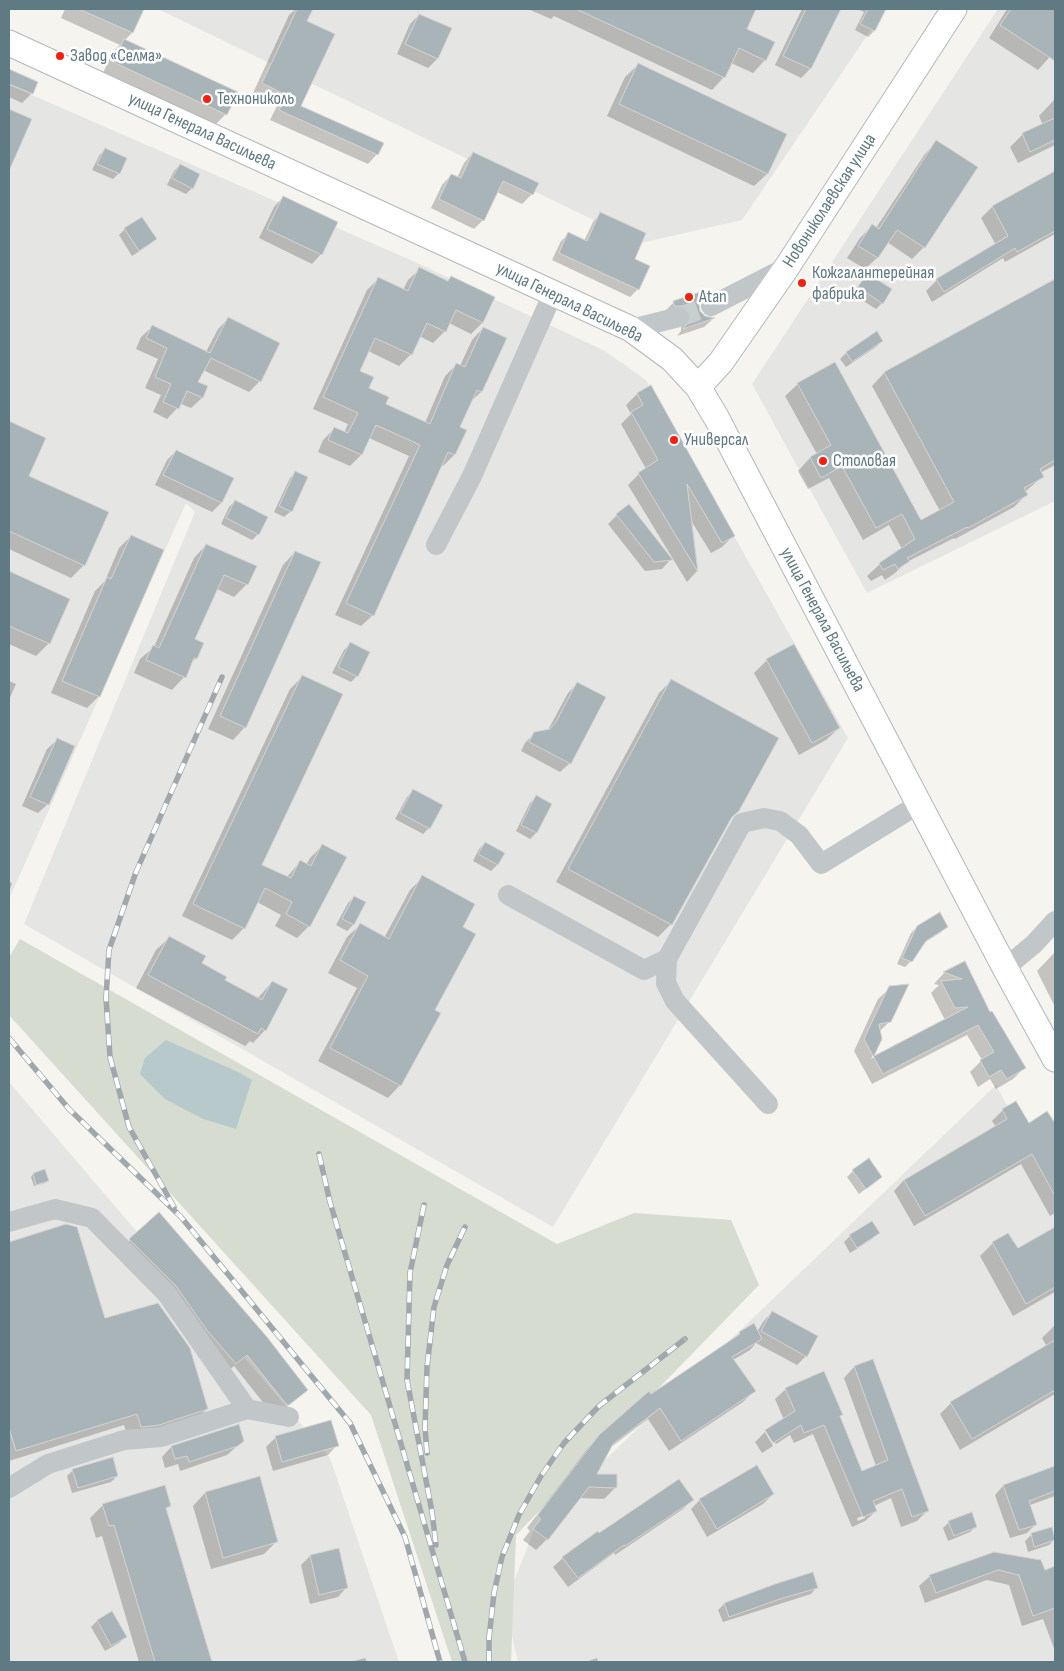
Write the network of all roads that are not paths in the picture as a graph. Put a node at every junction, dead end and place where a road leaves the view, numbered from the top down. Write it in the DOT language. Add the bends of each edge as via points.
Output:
graph roads {
  1 [pos="954,9"];
  2 [pos="967,9"];
  3 [pos="9,43"];
  4 [pos="928,51"];
  5 [pos="787,267"];
  6 [pos="553,293"];
  7 [pos="711,306"];
  8 [pos="679,317"];
  9 [pos="631,329"];
  10 [pos="698,387"];
  11 [pos="436,545"];
  12 [pos="919,804"];
  13 [pos="508,895"];
  14 [pos="1055,921"];
  15 [pos="667,959"];
  16 [pos="1005,968"];
  17 [pos="1055,1059"];
  18 [pos="768,1104"];
  19 [pos="9,1222"];
  20 [pos="247,1410"];
  21 [pos="289,1417"];
  22 [pos="9,1488"];
  1 -- 4 [label="main road, Новониколаевская улица"];
  2 -- 4 [label="main road"];
  3 -- 6 [label="main road, улица Генерала Васильева"];
  4 -- 5 [label="main road, Новониколаевская улица"];
  5 -- 7 [label="street"];
  5 -- 10 [label="main road, Новониколаевская улица" via="722,362"];
  6 -- 9 [label="main road, улица Генерала Васильева"];
  6 -- 11 [label="street" via="472,476"];
  8 -- 9 [label="street"];
  9 -- 10 [label="main road, улица Генерала Васильева" via="672,358"];
  10 -- 12 [label="main road, улица Генерала Васильева"];
  12 -- 15 [label="street" via="821,864 799,835 780,821 764,818 742,823"];
  12 -- 16 [label="main road, улица Генерала Васильева"];
  13 -- 15 [label="street" via="644,970"];
  14 -- 16 [label="street"];
  15 -- 18 [label="street" via="666,983 675,1001"];
  16 -- 17 [label="main road, улица Генерала Васильева"];
  19 -- 20 [label="street" via="55,1209 92,1218 167,1294"];
  20 -- 21 [label="street"];
  20 -- 22 [label="street" via="161,1437 124,1440 56,1461"];
}
